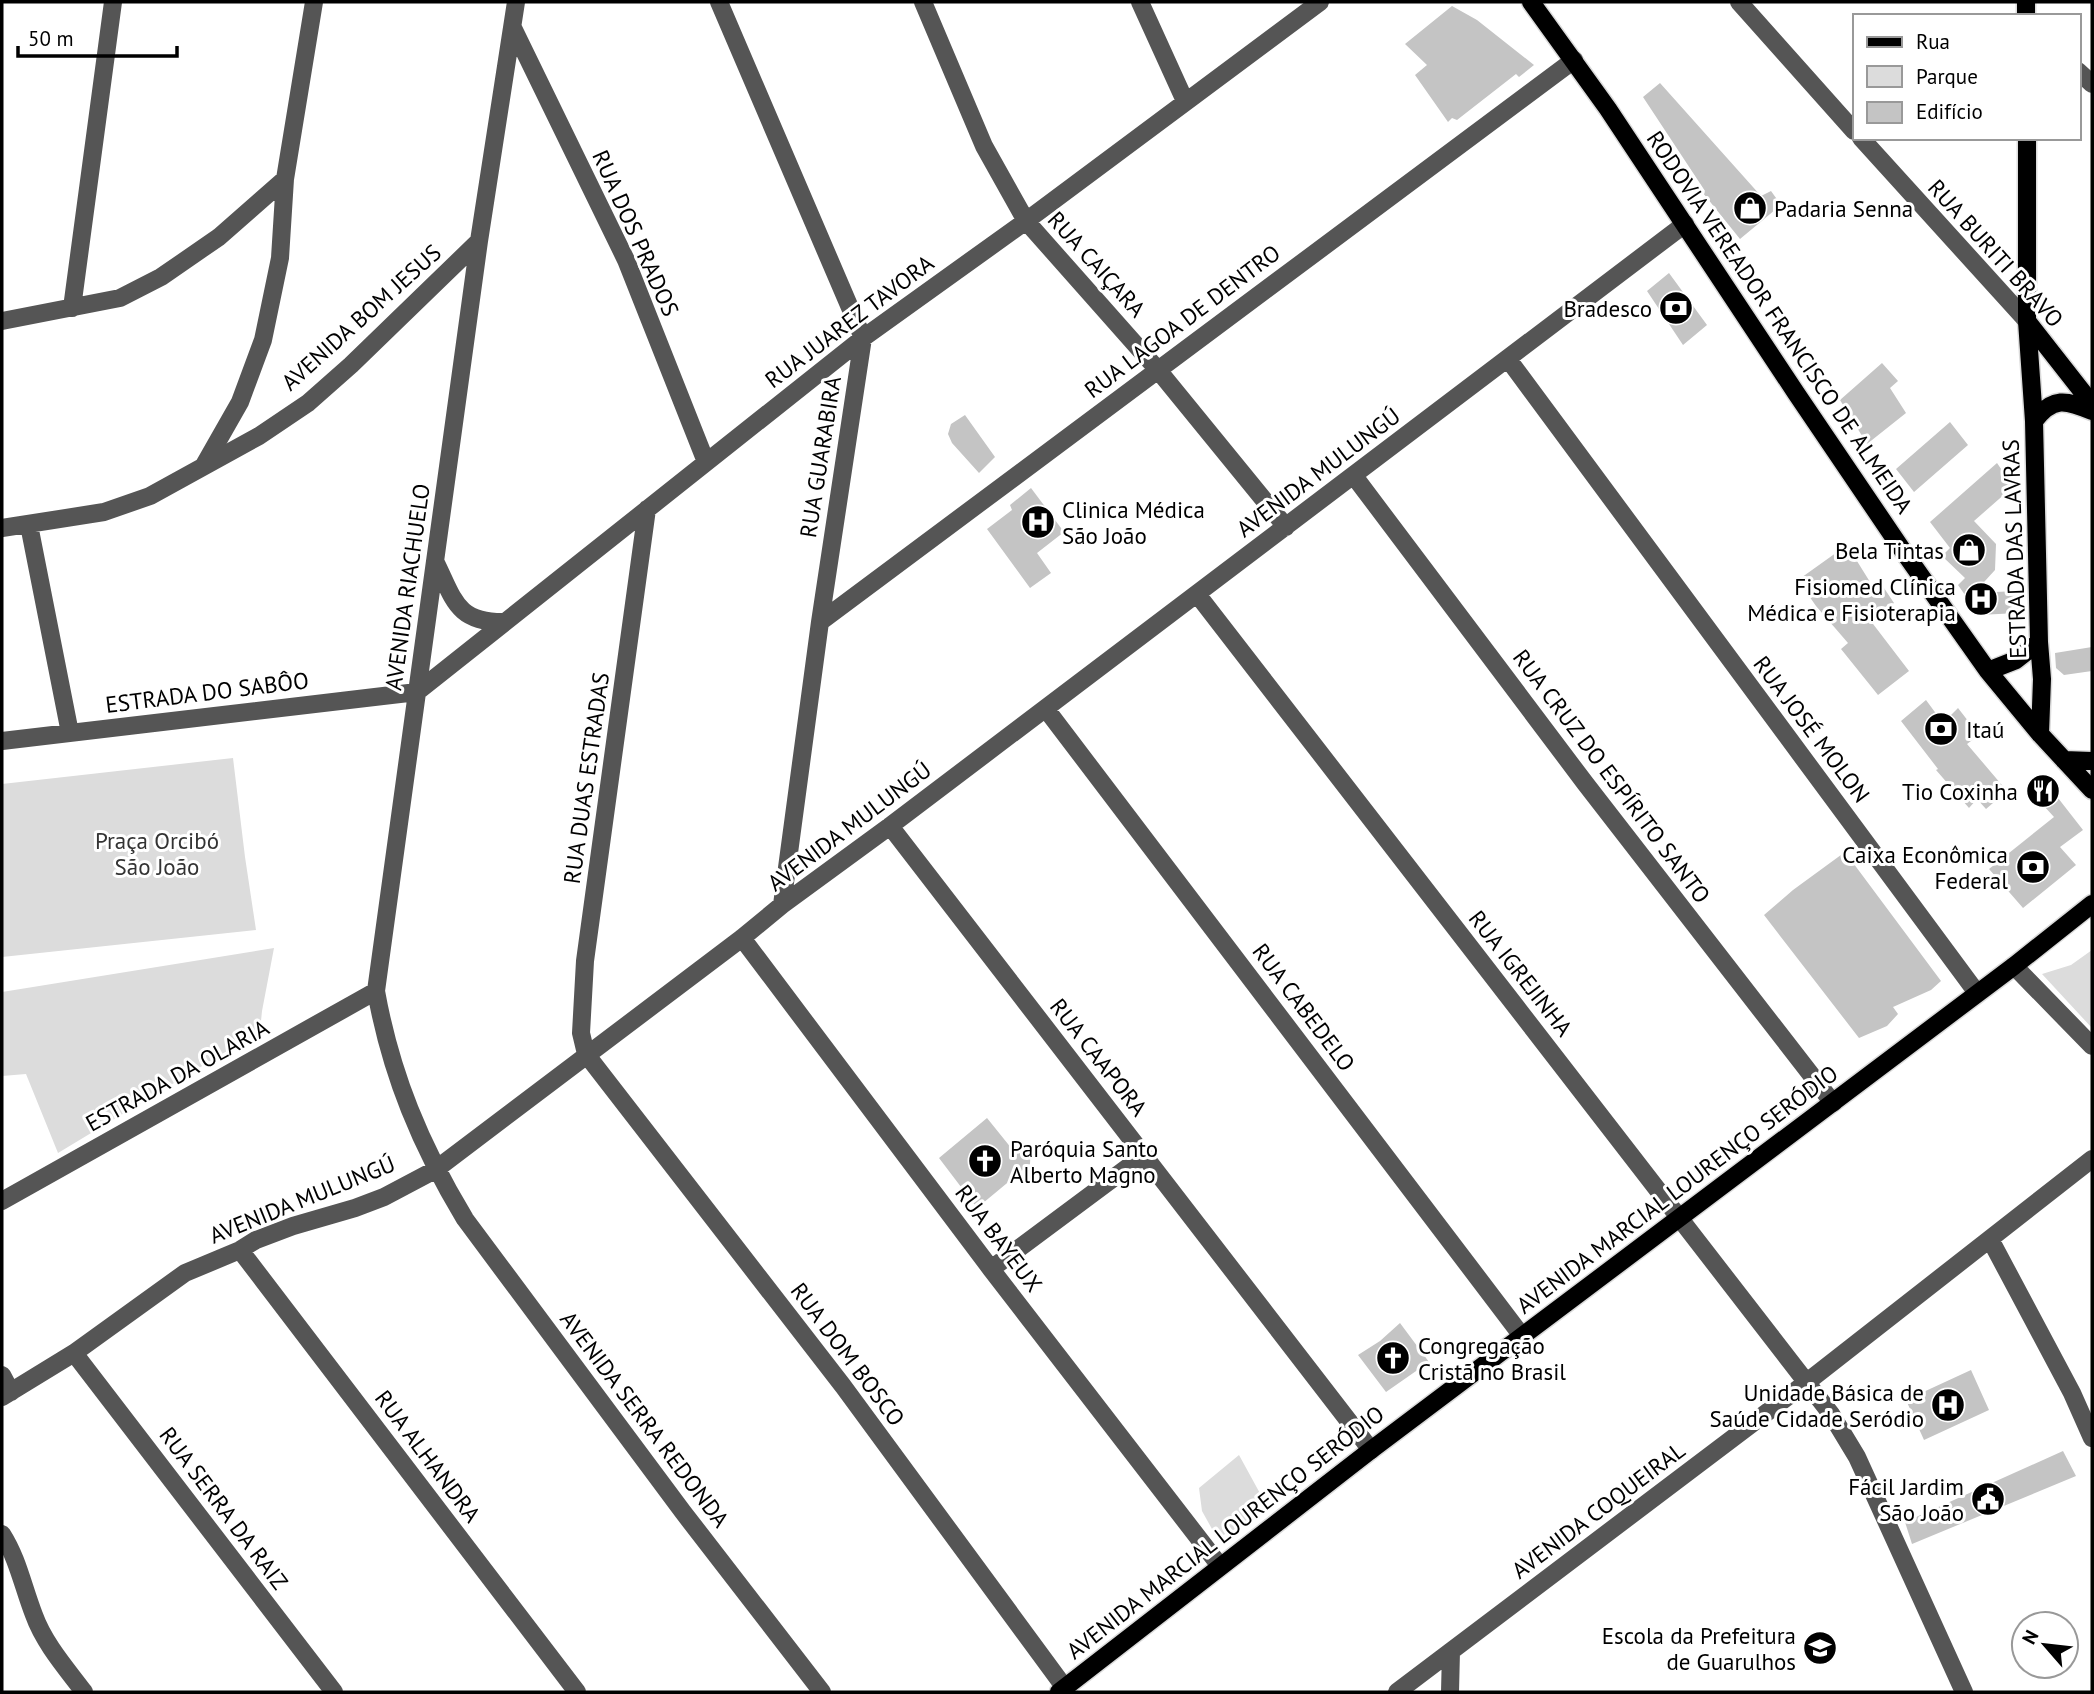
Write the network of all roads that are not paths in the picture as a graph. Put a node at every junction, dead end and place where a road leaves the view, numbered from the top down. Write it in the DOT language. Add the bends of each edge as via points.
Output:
graph roads {
  1 [pos="113,2"];
  2 [pos="314,2"];
  3 [pos="516,2"];
  4 [pos="719,2"];
  5 [pos="923,2"];
  6 [pos="1140,2"];
  7 [pos="1320,2"];
  8 [pos="1531,2"];
  9 [pos="1739,2"];
  10 [pos="513,28"];
  11 [pos="1574,60"];
  12 [pos="1185,101"];
  13 [pos="1853,130"];
  14 [pos="1863,140"];
  15 [pos="2027,140"];
  16 [pos="285,179"];
  17 [pos="1026,221"];
  18 [pos="1685,224"];
  19 [pos="479,241"];
  20 [pos="72,309"];
  21 [pos="2,321"];
  22 [pos="2027,321"];
  23 [pos="863,338"];
  24 [pos="1508,359"];
  25 [pos="1158,370"];
  26 [pos="2092,404"];
  27 [pos="2092,411"];
  28 [pos="2034,421"];
  29 [pos="706,462"];
  30 [pos="202,469"];
  31 [pos="1353,476"];
  32 [pos="648,509"];
  33 [pos="29,525"];
  34 [pos="1286,527"];
  35 [pos="2,528"];
  36 [pos="435,561"];
  37 [pos="1197,594"];
  38 [pos="505,622"];
  39 [pos="820,622"];
  40 [pos="2039,642"];
  41 [pos="1988,671"];
  42 [pos="417,692"];
  43 [pos="1046,709"];
  44 [pos="70,733"];
  45 [pos="2040,734"];
  46 [pos="2,741"];
  47 [pos="2064,760"];
  48 [pos="2092,761"];
  49 [pos="2092,790"];
  50 [pos="890,827"];
  51 [pos="2092,904"];
  52 [pos="782,905"];
  53 [pos="742,938"];
  54 [pos="2014,966"];
  55 [pos="376,991"];
  56 [pos="1977,993"];
  57 [pos="2092,1046"];
  58 [pos="586,1054"];
  59 [pos="1833,1103"];
  60 [pos="1143,1156"];
  61 [pos="2092,1159"];
  62 [pos="435,1170"];
  63 [pos="2,1201"];
  64 [pos="1679,1218"];
  65 [pos="1990,1239"];
  66 [pos="240,1250"];
  67 [pos="991,1269"];
  68 [pos="1522,1336"];
  69 [pos="75,1353"];
  70 [pos="2,1376"];
  71 [pos="1807,1382"];
  72 [pos="7,1394"];
  73 [pos="2092,1438"];
  74 [pos="1371,1450"];
  75 [pos="2,1534"];
  76 [pos="1220,1566"];
  77 [pos="1451,1651"];
  78 [pos="1062,1690"];
  79 [pos="84,1692"];
  80 [pos="334,1692"];
  81 [pos="577,1692"];
  82 [pos="822,1692"];
  83 [pos="1397,1692"];
  84 [pos="1450,1692"];
  85 [pos="1964,1692"];
  1 -- 20 [label="street"];
  2 -- 16 [label="street"];
  3 -- 10 [label="street, AVENIDA RIACHUELO"];
  4 -- 23 [label="street"];
  5 -- 17 [label="street, RUA CAIÇARA" via="984,146"];
  6 -- 12 [label="street"];
  7 -- 12 [label="street, RUA JUAREZ TAVORA"];
  8 -- 11 [label="main road, RODOVIA VEREADOR FRANCISCO DE ALMEIDA"];
  9 -- 13 [label="street"];
  10 -- 19 [label="street, AVENIDA RIACHUELO"];
  10 -- 29 [label="street, RUA DOS PRADOS" via="626,260"];
  11 -- 18 [label="main road, RODOVIA VEREADOR FRANCISCO DE ALMEIDA"];
  11 -- 25 [label="street, RUA LAGOA DE DENTRO"];
  12 -- 17 [label="street, RUA JUAREZ TAVORA"];
  14 -- 22 [label="street, RUA BURITI BRAVO"];
  15 -- 22 [label="main road, ESTRADA DAS LAVRAS"];
  16 -- 20 [label="street" via="219,237 161,277 120,298"];
  16 -- 30 [label="street" via="280,258 263,340 240,402"];
  17 -- 23 [label="street, RUA JUAREZ TAVORA"];
  17 -- 25 [label="street, RUA CAIÇARA"];
  18 -- 24 [label="street, AVENIDA MULUNGÚ"];
  18 -- 41 [label="main road, RODOVIA VEREADOR FRANCISCO DE ALMEIDA"];
  19 -- 30 [label="street, AVENIDA BOM JESUS" via="308,403"];
  19 -- 36 [label="street, AVENIDA RIACHUELO"];
  20 -- 21 [label="street"];
  22 -- 26 [label="main road, RUA BURITI BRAVO"];
  22 -- 28 [label="main road, ESTRADA DAS LAVRAS"];
  23 -- 29 [label="street, RUA JUAREZ TAVORA"];
  23 -- 39 [label="street, RUA GUARABIRA"];
  24 -- 31 [label="street, AVENIDA MULUNGÚ"];
  24 -- 56 [label="street, RUA JOSÉ MOLON"];
  25 -- 34 [label="street, RUA CAIÇARA"];
  25 -- 39 [label="street, RUA LAGOA DE DENTRO"];
  27 -- 28 [label="main road" via="2062,402 2043,410"];
  28 -- 40 [label="main road, ESTRADA DAS LAVRAS"];
  29 -- 32 [label="street, RUA JUAREZ TAVORA"];
  30 -- 33 [label="street, AVENIDA BOM JESUS" via="150,496 104,512"];
  31 -- 34 [label="street, AVENIDA MULUNGÚ"];
  31 -- 59 [label="street, RUA CRUZ DO ESPÍRITO SANTO"];
  32 -- 38 [label="street, RUA JUAREZ TAVORA"];
  32 -- 58 [label="street, RUA DUAS ESTRADAS" via="585,961 581,1033"];
  33 -- 35 [label="street, AVENIDA BOM JESUS"];
  33 -- 44 [label="street"];
  34 -- 37 [label="street, AVENIDA MULUNGÚ"];
  36 -- 38 [label="street" via="461,610 480,621"];
  36 -- 42 [label="street, AVENIDA RIACHUELO"];
  37 -- 43 [label="street, AVENIDA MULUNGÚ"];
  37 -- 64 [label="street, RUA IGREJINHA"];
  38 -- 42 [label="street, RUA JUAREZ TAVORA"];
  39 -- 52 [label="street, RUA GUARABIRA"];
  40 -- 41 [label="main road" via="2016,660"];
  40 -- 45 [label="main road, ESTRADA DAS LAVRAS"];
  41 -- 45 [label="main road, RODOVIA VEREADOR FRANCISCO DE ALMEIDA"];
  42 -- 44 [label="street, ESTRADA DO SABÔO"];
  42 -- 55 [label="street, AVENIDA RIACHUELO"];
  43 -- 50 [label="street, AVENIDA MULUNGÚ"];
  43 -- 68 [label="street, RUA CABEDELO"];
  44 -- 46 [label="street, ESTRADA DO SABÔO"];
  45 -- 47 [label="main road"];
  47 -- 48 [label="main road"];
  47 -- 49 [label="main road"];
  50 -- 52 [label="street, AVENIDA MULUNGÚ"];
  50 -- 60 [label="street, RUA CAAPORA"];
  51 -- 54 [label="main road, AVENIDA MARCIAL LOURENÇO SERÓDIO"];
  52 -- 53 [label="street, AVENIDA MULUNGÚ"];
  53 -- 58 [label="street, AVENIDA MULUNGÚ"];
  53 -- 67 [label="street, RUA BAYEUX"];
  54 -- 56 [label="main road, AVENIDA MARCIAL LOURENÇO SERÓDIO"];
  54 -- 57 [label="street"];
  55 -- 62 [label="street, AVENIDA RIACHUELO" via="391,1061"];
  55 -- 63 [label="street, ESTRADA DA OLARIA"];
  56 -- 59 [label="main road, AVENIDA MARCIAL LOURENÇO SERÓDIO"];
  58 -- 62 [label="street, AVENIDA MULUNGÚ"];
  58 -- 78 [label="street, RUA DOM BOSCO" via="843,1386"];
  59 -- 64 [label="main road, AVENIDA MARCIAL LOURENÇO SERÓDIO"];
  60 -- 67 [label="street"];
  60 -- 74 [label="street, RUA CAAPORA"];
  61 -- 65 [label="street, AVENIDA COQUEIRAL"];
  62 -- 66 [label="street, AVENIDA MULUNGÚ" via="384,1197 293,1226"];
  62 -- 82 [label="street, AVENIDA SERRA REDONDA" via="465,1219"];
  64 -- 68 [label="main road, AVENIDA MARCIAL LOURENÇO SERÓDIO"];
  64 -- 71 [label="street, RUA IGREJINHA"];
  65 -- 71 [label="street, AVENIDA COQUEIRAL"];
  65 -- 73 [label="street"];
  66 -- 69 [label="street, AVENIDA MULUNGÚ" via="185,1273"];
  66 -- 81 [label="street, RUA ALHANDRA"];
  67 -- 76 [label="street, RUA BAYEUX"];
  68 -- 74 [label="main road, AVENIDA MARCIAL LOURENÇO SERÓDIO"];
  69 -- 72 [label="street, AVENIDA MULUNGÚ"];
  69 -- 80 [label="street, RUA SERRA DA RAIZ"];
  70 -- 72 [label="street"];
  71 -- 77 [label="street, AVENIDA COQUEIRAL"];
  71 -- 85 [label="street, RUA IGREJINHA" via="1857,1457"];
  74 -- 76 [label="main road, AVENIDA MARCIAL LOURENÇO SERÓDIO"];
  75 -- 79 [label="street" via="15,1556 34,1616"];
  76 -- 78 [label="main road, AVENIDA MARCIAL LOURENÇO SERÓDIO"];
  77 -- 83 [label="street, AVENIDA COQUEIRAL"];
  77 -- 84 [label="street"];
}
